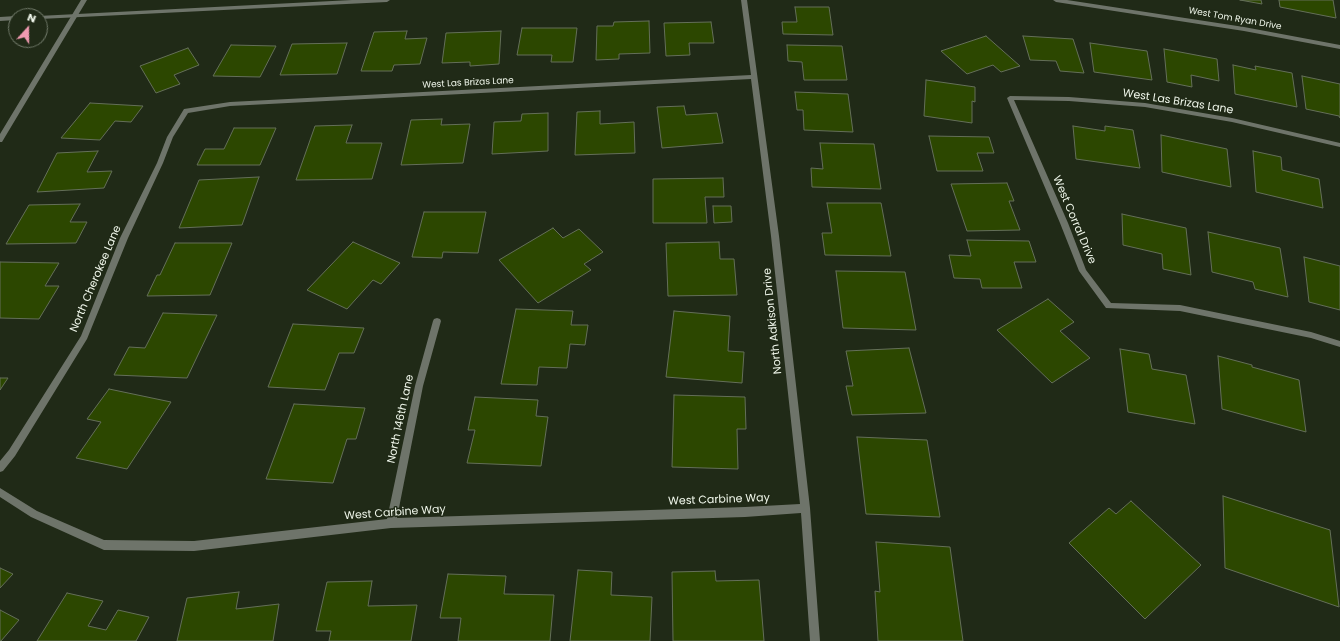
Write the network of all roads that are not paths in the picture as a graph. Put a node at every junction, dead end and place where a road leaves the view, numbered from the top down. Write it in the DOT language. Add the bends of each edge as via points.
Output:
graph roads {
  1 [pos="84,0"];
  2 [pos="387,0"];
  3 [pos="744,0"];
  4 [pos="1056,0"];
  5 [pos="75,15"];
  6 [pos="48,17"];
  7 [pos="1340,47"];
  8 [pos="753,77"];
  9 [pos="1010,98"];
  10 [pos="186,111"];
  11 [pos="0,140"];
  12 [pos="1340,146"];
  13 [pos="437,321"];
  14 [pos="1340,344"];
  15 [pos="0,468"];
  16 [pos="0,492"];
  17 [pos="805,508"];
  18 [pos="391,523"];
  19 [pos="815,641"];
  1 -- 5 [label="street"];
  2 -- 5 [label="street"];
  3 -- 8 [label="street, North Adkison Drive"];
  4 -- 7 [label="street, West Tom Ryan Drive" via="1244,29"];
  5 -- 6 [label="street"];
  5 -- 11 [label="street"];
  8 -- 10 [label="street, West Las Brizas Lane" via="230,104"];
  8 -- 17 [label="street, North Adkison Drive" via="775,236"];
  9 -- 12 [label="street, West Las Brizas Lane" via="1069,99 1145,105 1232,120"];
  9 -- 14 [label="street, West Corral Drive" via="1083,270 1109,306 1180,308"];
  10 -- 15 [label="street, North Cherokee Lane" via="170,137 124,238 84,336 12,453"];
  13 -- 18 [label="street, North 146th Lane" via="419,386"];
  16 -- 18 [label="street, West Carbine Way" via="34,514 104,545 194,546"];
  17 -- 18 [label="street, West Carbine Way"];
  17 -- 19 [label="street, North Adkison Drive"];
}
